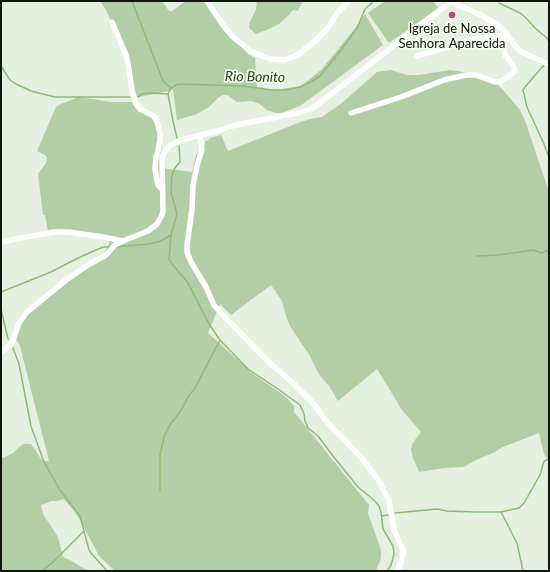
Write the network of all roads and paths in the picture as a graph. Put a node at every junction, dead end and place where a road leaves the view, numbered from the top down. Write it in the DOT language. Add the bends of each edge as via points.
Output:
graph roads {
  1 [pos="207,1"];
  2 [pos="349,1"];
  3 [pos="452,2"];
  4 [pos="112,22"];
  5 [pos="504,34"];
  6 [pos="416,56"];
  7 [pos="549,64"];
  8 [pos="351,113"];
  9 [pos="200,135"];
  10 [pos="162,189"];
  11 [pos="123,241"];
  12 [pos="1,242"];
  13 [pos="1,352"];
  14 [pos="397,571"];
  1 -- 2 [label="street" via="225,28 250,51 271,59 285,60 299,54 314,42"];
  3 -- 5 [label="street" via="498,25"];
  3 -- 9 [label="street" via="313,108"];
  4 -- 10 [label="street" via="126,55 136,104 154,116 158,122 160,140 155,169 158,185"];
  5 -- 6 [label="street" via="470,40"];
  5 -- 7 [label="street" via="520,52"];
  5 -- 8 [label="street" via="504,52 515,70 506,78 496,82 476,75 454,77"];
  9 -- 10 [label="street" via="181,140 167,148 162,157"];
  9 -- 14 [label="street" via="202,149 193,185 188,256 214,305 313,403 380,481 389,502 394,530 403,550"];
  10 -- 11 [label="street" via="163,210 157,224 148,231"];
  11 -- 12 [label="street" via="69,232 53,232"];
  11 -- 13 [label="street" via="66,280 27,312 12,343"];
}
